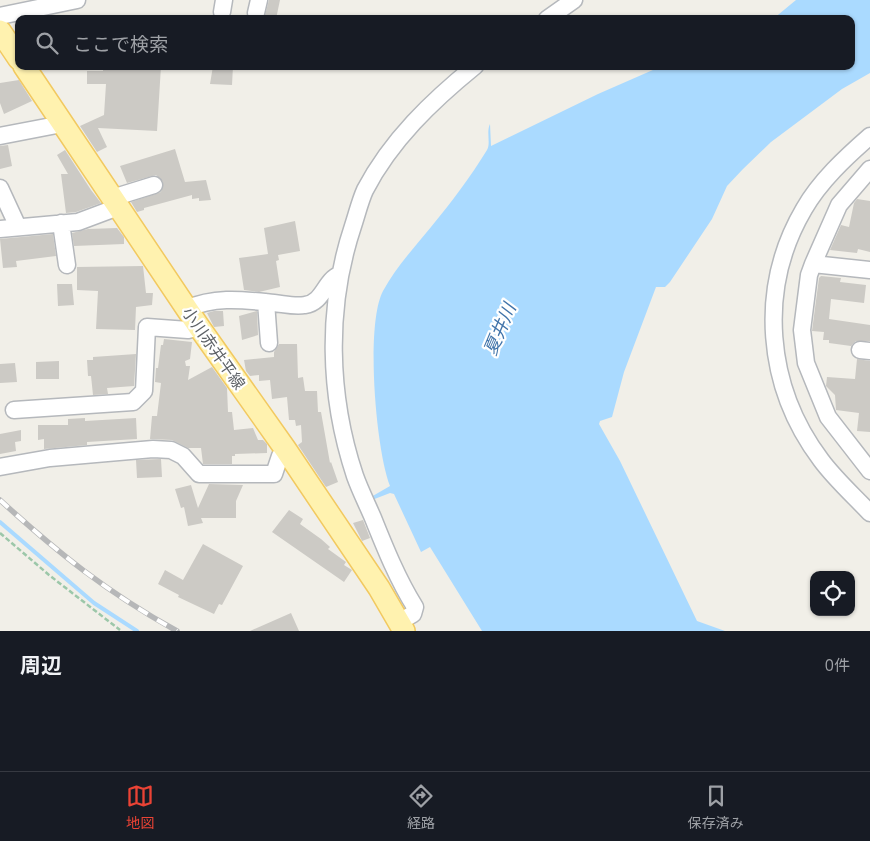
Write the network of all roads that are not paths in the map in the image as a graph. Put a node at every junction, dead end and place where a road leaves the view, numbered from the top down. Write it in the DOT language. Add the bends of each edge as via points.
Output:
graph roads {
  1 [pos="77,0"];
  2 [pos="574,0"];
  3 [pos="59,2"];
  4 [pos="553,15"];
  5 [pos="0,16"];
  6 [pos="0,31"];
  7 [pos="15,53"];
  8 [pos="27,70"];
  9 [pos="470,70"];
  10 [pos="62,124"];
  11 [pos="0,136"];
  12 [pos="870,136"];
  13 [pos="870,169"];
  14 [pos="154,185"];
  15 [pos="0,188"];
  16 [pos="115,203"];
  17 [pos="61,223"];
  18 [pos="18,227"];
  19 [pos="0,229"];
  20 [pos="813,264"];
  21 [pos="67,265"];
  22 [pos="870,270"];
  23 [pos="339,275"];
  24 [pos="266,302"];
  25 [pos="186,309"];
  26 [pos="198,327"];
  27 [pos="269,342"];
  28 [pos="14,410"];
  29 [pos="286,450"];
  30 [pos="864,455"];
  31 [pos="0,467"];
  32 [pos="870,471"];
  33 [pos="870,513"];
  34 [pos="402,626"];
  1 -- 3 [label="street"];
  2 -- 4 [label="street"];
  3 -- 5 [label="street"];
  6 -- 7 [label="main road"];
  8 -- 10 [label="main road, 小川赤井平線"];
  9 -- 23 [label="street" via="436,98 378,167 364,192"];
  10 -- 11 [label="street"];
  10 -- 16 [label="main road, 小川赤井平線"];
  12 -- 33 [label="street" via="830,175 792,232 779,272 772,330 777,365 800,426 821,460"];
  13 -- 20 [label="street" via="839,205"];
  14 -- 16 [label="street"];
  15 -- 18 [label="street"];
  16 -- 17 [label="street" via="86,220"];
  16 -- 25 [label="main road, 小川赤井平線"];
  17 -- 18 [label="street"];
  17 -- 21 [label="street"];
  18 -- 19 [label="street"];
  20 -- 22 [label="street"];
  20 -- 30 [label="street" via="802,330 806,363 828,417"];
  23 -- 24 [label="street" via="310,304"];
  23 -- 34 [label="street" via="333,334 334,373 341,418 360,488 415,607"];
  24 -- 25 [label="street" via="220,299"];
  24 -- 27 [label="street"];
  25 -- 26 [label="main road, 小川赤井平線"];
  26 -- 28 [label="street" via="188,330 147,327 144,391 133,402"];
  26 -- 29 [label="main road, 小川赤井平線"];
  29 -- 31 [label="street" via="280,456 274,474 199,474 183,456 171,450 153,449 50,458"];
  29 -- 34 [label="main road, 小川赤井平線"];
  30 -- 32 [label="street"];
}
